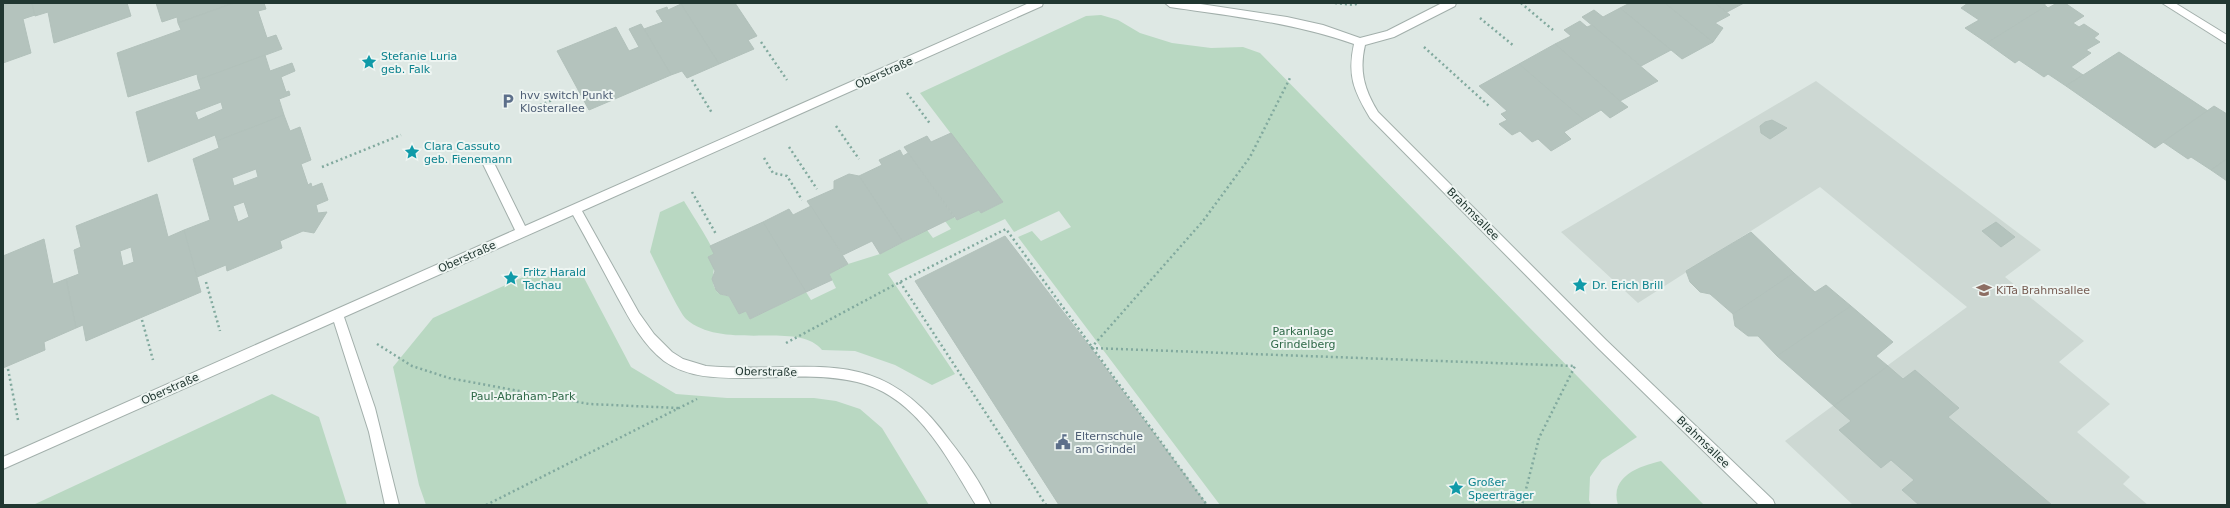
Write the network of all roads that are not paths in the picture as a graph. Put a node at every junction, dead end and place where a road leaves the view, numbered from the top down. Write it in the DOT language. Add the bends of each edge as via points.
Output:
graph roads {
  1 [pos="1038,3"];
  2 [pos="1170,3"];
  3 [pos="1451,3"];
  4 [pos="2167,3"];
  5 [pos="2227,40"];
  6 [pos="1360,42"];
  7 [pos="488,162"];
  8 [pos="575,208"];
  9 [pos="522,232"];
  10 [pos="337,314"];
  11 [pos="3,463"];
  12 [pos="392,505"];
  13 [pos="984,505"];
  14 [pos="1768,505"];
  1 -- 8 [label="street, Oberstraße"];
  2 -- 6 [label="street" via="1287,21 1323,29"];
  3 -- 6 [label="street" via="1390,34"];
  4 -- 5 [label="street"];
  6 -- 14 [label="street, Brahmsallee" via="1355,63 1358,89 1374,115 1602,344"];
  7 -- 9 [label="street"];
  8 -- 9 [label="street, Oberstraße"];
  8 -- 13 [label="street, Oberstraße" via="643,331 659,350 679,364 704,371 832,373 870,380 921,413 941,437"];
  9 -- 10 [label="street, Oberstraße"];
  10 -- 11 [label="street, Oberstraße"];
  10 -- 12 [label="street" via="351,352 383,461"];
}
